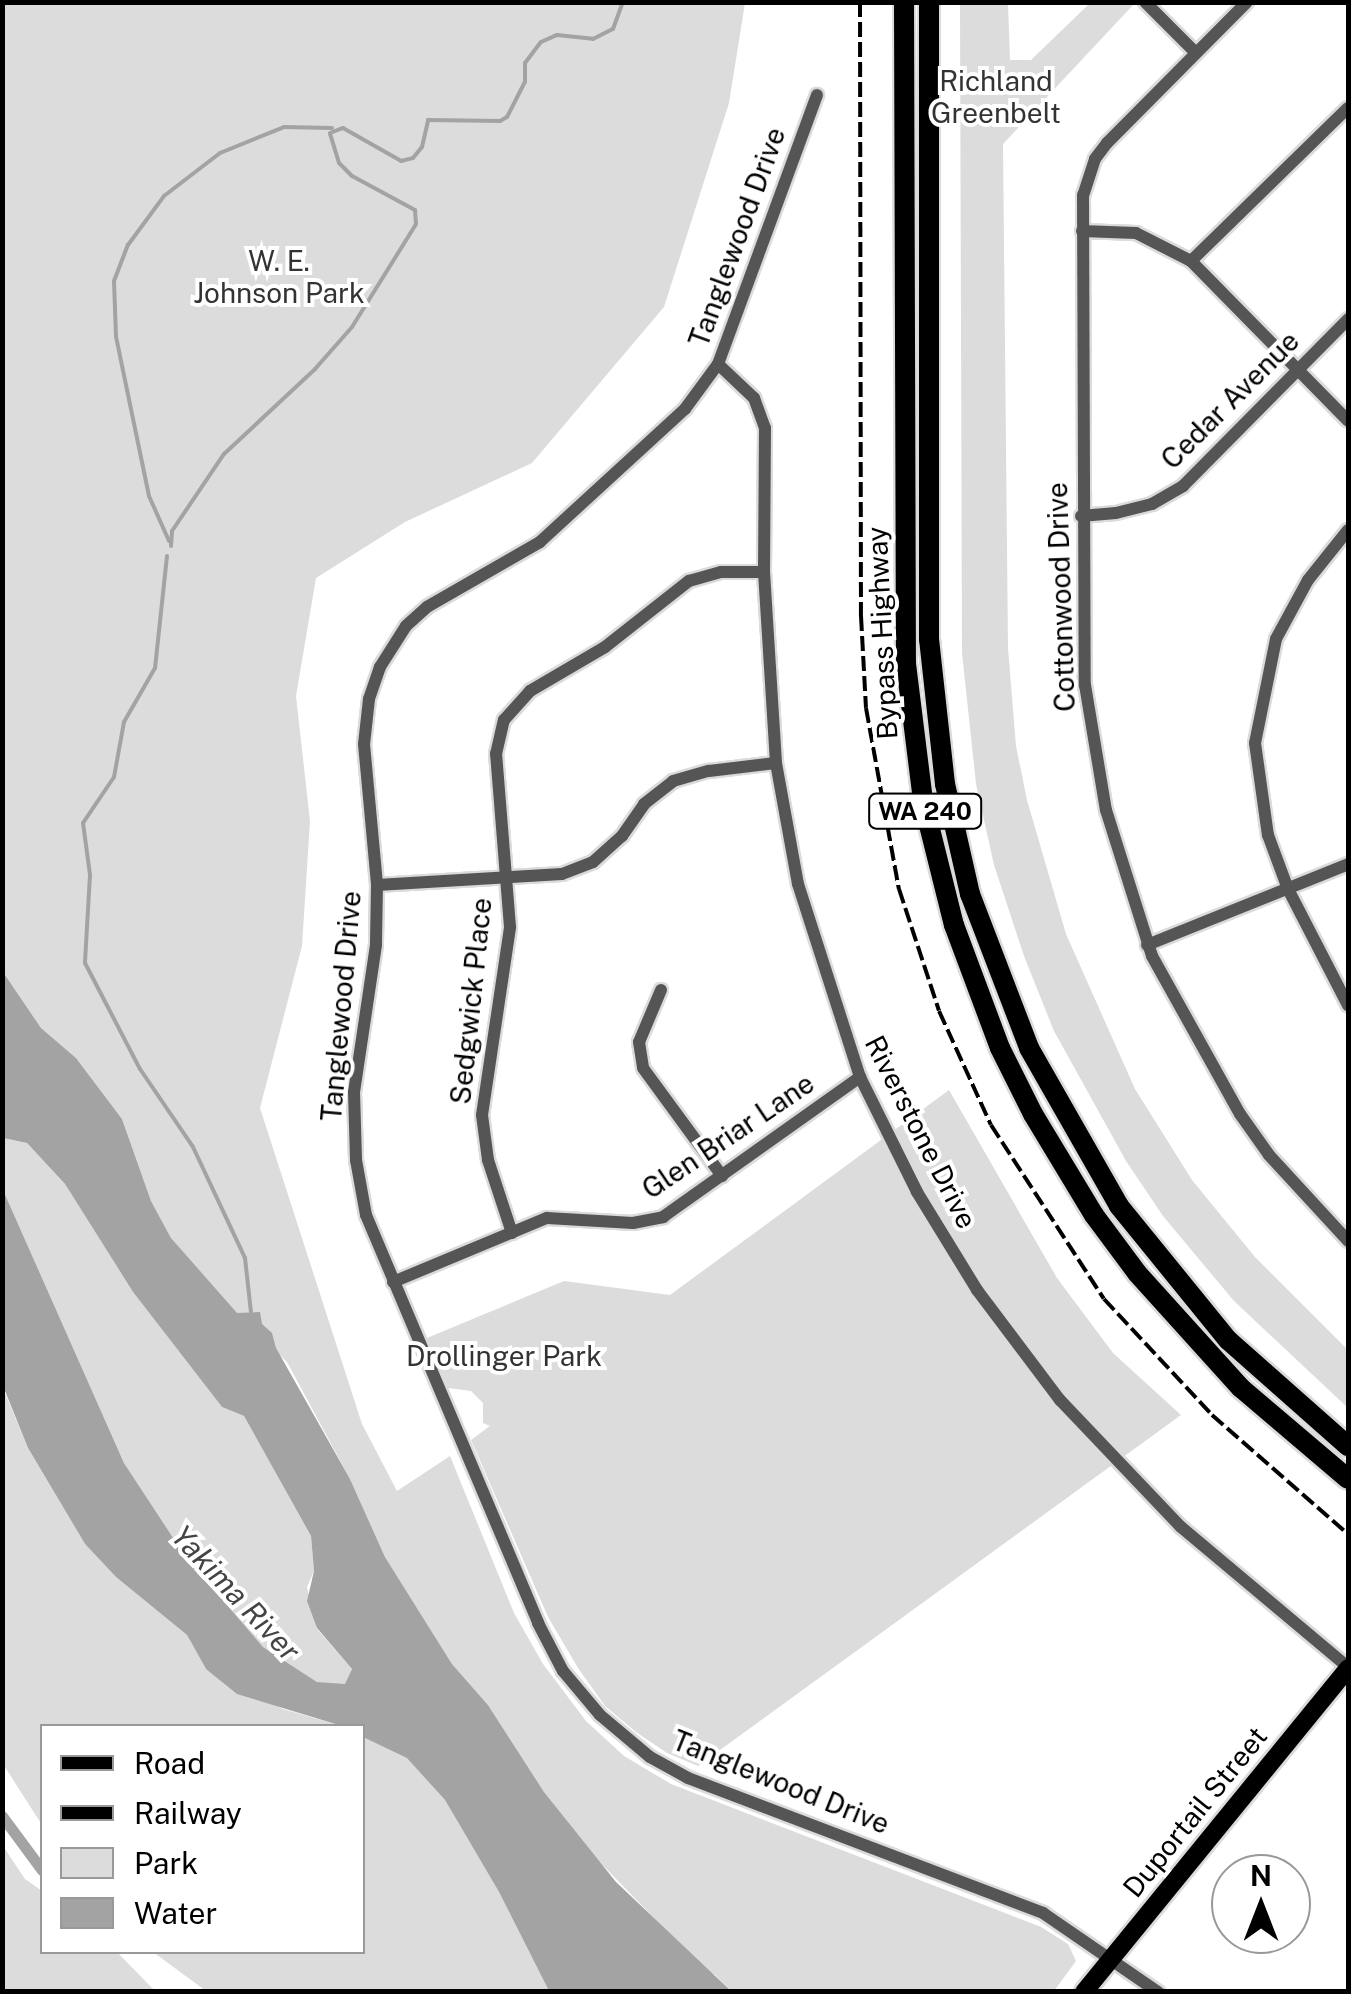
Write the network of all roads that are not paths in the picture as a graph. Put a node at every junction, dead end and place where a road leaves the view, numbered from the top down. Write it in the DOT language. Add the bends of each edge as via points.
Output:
graph roads {
  1 [pos="904,2"];
  2 [pos="929,2"];
  3 [pos="1145,2"];
  4 [pos="1247,2"];
  5 [pos="1195,52"];
  6 [pos="816,96"];
  7 [pos="1348,108"];
  8 [pos="1082,232"];
  9 [pos="1192,261"];
  10 [pos="1348,320"];
  11 [pos="718,364"];
  12 [pos="1296,370"];
  13 [pos="1348,421"];
  14 [pos="1081,516"];
  15 [pos="1348,530"];
  16 [pos="764,572"];
  17 [pos="776,763"];
  18 [pos="1348,864"];
  19 [pos="509,876"];
  20 [pos="377,884"];
  21 [pos="1288,890"];
  22 [pos="1146,946"];
  23 [pos="661,990"];
  24 [pos="1348,1005"];
  25 [pos="860,1077"];
  26 [pos="722,1176"];
  27 [pos="512,1233"];
  28 [pos="1348,1240"];
  29 [pos="393,1282"];
  30 [pos="1348,1446"];
  31 [pos="1348,1479"];
  32 [pos="1348,1668"];
  33 [pos="1111,1958"];
  34 [pos="1084,1992"];
  35 [pos="1158,1992"];
  1 -- 31 [label="highway, Bypass Highway / WA 240" via="906,664 923,801 954,925 1000,1048 1094,1215 1216,1362"];
  2 -- 30 [label="highway, Bypass Highway / WA 240" via="929,639 945,784 970,894 1028,1048 1119,1206 1228,1340"];
  3 -- 5 [label="street"];
  4 -- 5 [label="street, Cottonwood Drive"];
  5 -- 8 [label="street, Cottonwood Drive" via="1095,159 1083,195"];
  6 -- 11 [label="street, Tanglewood Drive"];
  7 -- 9 [label="street"];
  8 -- 9 [label="street" via="1136,233"];
  8 -- 14 [label="street, Cottonwood Drive"];
  9 -- 12 [label="street"];
  10 -- 12 [label="street, Cedar Avenue"];
  11 -- 16 [label="street, Riverstone Drive" via="754,398 765,428"];
  11 -- 20 [label="street, Tanglewood Drive" via="685,409 540,542 427,607 397,640 380,667 365,722"];
  12 -- 13 [label="street"];
  12 -- 14 [label="street, Cedar Avenue" via="1183,486 1152,504"];
  14 -- 22 [label="street, Cottonwood Drive" via="1084,685 1106,810"];
  15 -- 21 [label="street" via="1308,580 1276,639 1263,688 1255,744 1260,792"];
  16 -- 17 [label="street, Riverstone Drive"];
  16 -- 19 [label="street, Sedgwick Place" via="722,572 689,581 606,647 530,692 504,720 496,754"];
  17 -- 19 [label="street" via="673,782 593,862 562,874"];
  17 -- 25 [label="street, Riverstone Drive" via="798,884"];
  18 -- 21 [label="street"];
  19 -- 20 [label="street"];
  19 -- 27 [label="street, Sedgwick Place" via="510,928 482,1115 488,1160"];
  20 -- 29 [label="street, Tanglewood Drive" via="376,946 354,1092 355,1143 366,1215"];
  21 -- 22 [label="street"];
  21 -- 24 [label="street"];
  22 -- 28 [label="street, Cottonwood Drive" via="1240,1114"];
  23 -- 26 [label="street" via="639,1042 643,1068"];
  25 -- 26 [label="street, Glen Briar Lane"];
  25 -- 32 [label="street, Riverstone Drive" via="917,1192 977,1290 1060,1400 1188,1535"];
  26 -- 27 [label="street, Glen Briar Lane" via="663,1217 634,1223 548,1218"];
  27 -- 29 [label="street, Glen Briar Lane"];
  29 -- 33 [label="street, Tanglewood Drive" via="538,1624 572,1684 600,1716 686,1777 1036,1910"];
  32 -- 33 [label="main road, Duportail Street"];
  33 -- 34 [label="main road, Duportail Street"];
  33 -- 35 [label="street, Tanglewood Drive"];
}
